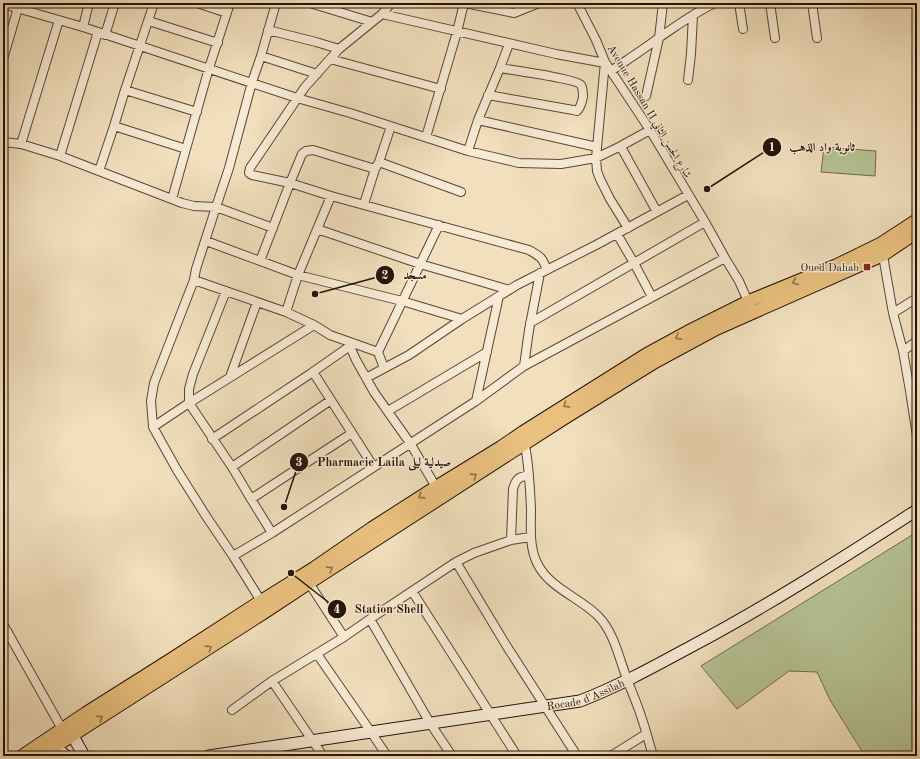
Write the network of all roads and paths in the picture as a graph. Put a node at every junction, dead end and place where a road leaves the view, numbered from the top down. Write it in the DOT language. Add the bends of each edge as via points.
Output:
graph roads {
  1 [pos="89,3"];
  2 [pos="115,3"];
  3 [pos="154,3"];
  4 [pos="197,3"];
  5 [pos="230,3"];
  6 [pos="276,3"];
  7 [pos="310,3"];
  8 [pos="391,3"];
  9 [pos="464,3"];
  10 [pos="539,3"];
  11 [pos="577,3"];
  12 [pos="663,3"];
  13 [pos="715,3"];
  14 [pos="739,3"];
  15 [pos="770,3"];
  16 [pos="812,3"];
  17 [pos="3,4"];
  18 [pos="493,6"];
  19 [pos="18,8"];
  20 [pos="227,13"];
  21 [pos="382,14"];
  22 [pos="693,14"];
  23 [pos="58,20"];
  24 [pos="149,20"];
  25 [pos="372,22"];
  26 [pos="83,27"];
  27 [pos="743,29"];
  28 [pos="268,30"];
  29 [pos="458,32"];
  30 [pos="102,34"];
  31 [pos="659,38"];
  32 [pos="774,38"];
  33 [pos="817,38"];
  34 [pos="218,43"];
  35 [pos="509,44"];
  36 [pos="140,46"];
  37 [pos="339,50"];
  38 [pos="262,56"];
  39 [pos="3,59"];
  40 [pos="330,59"];
  41 [pos="605,63"];
  42 [pos="209,68"];
  43 [pos="500,68"];
  44 [pos="610,71"];
  45 [pos="317,74"];
  46 [pos="688,80"];
  47 [pos="252,82"];
  48 [pos="441,89"];
  49 [pos="125,90"];
  50 [pos="488,95"];
  51 [pos="646,96"];
  52 [pos="298,98"];
  53 [pos="197,112"];
  54 [pos="478,120"];
  55 [pos="114,126"];
  56 [pos="391,126"];
  57 [pos="650,130"];
  58 [pos="426,138"];
  59 [pos="3,142"];
  60 [pos="21,144"];
  61 [pos="621,146"];
  62 [pos="597,147"];
  63 [pos="186,150"];
  64 [pos="468,151"];
  65 [pos="60,156"];
  66 [pos="596,158"];
  67 [pos="377,165"];
  68 [pos="99,171"];
  69 [pos="290,183"];
  70 [pos="461,192"];
  71 [pos="688,195"];
  72 [pos="331,196"];
  73 [pos="172,199"];
  74 [pos="364,204"];
  75 [pos="216,207"];
  76 [pos="657,212"];
  77 [pos="917,220"];
  78 [pos="705,222"];
  79 [pos="439,225"];
  80 [pos="273,228"];
  81 [pos="628,228"];
  82 [pos="317,229"];
  83 [pos="917,232"];
  84 [pos="617,234"];
  85 [pos="206,241"];
  86 [pos="882,249"];
  87 [pos="725,258"];
  88 [pos="260,261"];
  89 [pos="634,263"];
  90 [pos="420,264"];
  91 [pos="544,272"];
  92 [pos="298,276"];
  93 [pos="194,280"];
  94 [pos="509,290"];
  95 [pos="226,291"];
  96 [pos="499,296"];
  97 [pos="652,297"];
  98 [pos="917,298"];
  99 [pos="402,301"];
  100 [pos="257,302"];
  101 [pos="751,307"];
  102 [pos="286,312"];
  103 [pos="893,313"];
  104 [pos="462,319"];
  105 [pos="530,323"];
  106 [pos="314,325"];
  107 [pos="917,342"];
  108 [pos="349,344"];
  109 [pos="903,350"];
  110 [pos="378,352"];
  111 [pos="486,352"];
  112 [pos="524,366"];
  113 [pos="384,368"];
  114 [pos="313,372"];
  115 [pos="230,377"];
  116 [pos="366,378"];
  117 [pos="914,388"];
  118 [pos="331,400"];
  119 [pos="476,401"];
  120 [pos="189,403"];
  121 [pos="388,411"];
  122 [pos="153,427"];
  123 [pos="352,433"];
  124 [pos="917,435"];
  125 [pos="524,437"];
  126 [pos="212,439"];
  127 [pos="410,443"];
  128 [pos="373,466"];
  129 [pos="232,467"];
  130 [pos="529,475"];
  131 [pos="436,487"];
  132 [pos="250,499"];
  133 [pos="917,510"];
  134 [pos="272,532"];
  135 [pos="530,537"];
  136 [pos="511,540"];
  137 [pos="233,556"];
  138 [pos="456,562"];
  139 [pos="309,583"];
  140 [pos="412,591"];
  141 [pos="261,600"];
  142 [pos="370,619"];
  143 [pos="3,624"];
  144 [pos="344,637"];
  145 [pos="317,654"];
  146 [pos="627,680"];
  147 [pos="272,681"];
  148 [pos="544,706"];
  149 [pos="232,710"];
  150 [pos="490,714"];
  151 [pos="430,723"];
  152 [pos="67,730"];
  153 [pos="371,732"];
  154 [pos="646,734"];
  155 [pos="52,742"];
  156 [pos="317,751"];
  157 [pos="22,756"];
  158 [pos="40,756"];
  159 [pos="66,756"];
  160 [pos="84,756"];
  161 [pos="209,756"];
  162 [pos="387,756"];
  163 [pos="452,756"];
  164 [pos="516,756"];
  165 [pos="577,756"];
  166 [pos="611,756"];
  167 [pos="653,756"];
  1 -- 26 [label="street"];
  2 -- 30 [label="street"];
  3 -- 24 [label="street"];
  4 -- 20 [label="street"];
  5 -- 20 [label="street"];
  6 -- 28 [label="street"];
  7 -- 25 [label="street"];
  8 -- 21 [label="street"];
  9 -- 18 [label="street"];
  9 -- 29 [label="street"];
  10 -- 18 [label="street" via="514,13"];
  11 -- 41 [label="street, Avenue Hassan II شارع الحسن الثاني"];
  12 -- 31 [label="street"];
  13 -- 22 [label="street"];
  14 -- 27 [label="street"];
  15 -- 32 [label="street"];
  16 -- 33 [label="street"];
  17 -- 19 [label="street"];
  19 -- 23 [label="street"];
  19 -- 39 [label="street"];
  20 -- 34 [label="street"];
  21 -- 25 [label="street"];
  21 -- 29 [label="street"];
  22 -- 31 [label="street"];
  22 -- 46 [label="street"];
  23 -- 26 [label="street"];
  23 -- 60 [label="street"];
  24 -- 34 [label="street"];
  24 -- 36 [label="street"];
  25 -- 37 [label="street"];
  26 -- 30 [label="street"];
  28 -- 37 [label="street"];
  28 -- 38 [label="street"];
  29 -- 35 [label="street"];
  29 -- 48 [label="street"];
  30 -- 36 [label="street"];
  30 -- 65 [label="street"];
  31 -- 44 [label="street"];
  31 -- 51 [label="street"];
  34 -- 42 [label="street"];
  35 -- 41 [label="street"];
  35 -- 43 [label="street"];
  36 -- 42 [label="street"];
  36 -- 49 [label="street"];
  37 -- 40 [label="street"];
  38 -- 45 [label="street"];
  38 -- 47 [label="street"];
  40 -- 45 [label="street"];
  40 -- 48 [label="street"];
  41 -- 44 [label="street, Avenue Hassan II شارع الحسن الثاني"];
  41 -- 62 [label="street"];
  42 -- 47 [label="street"];
  42 -- 53 [label="street"];
  43 -- 50 [label="street"];
  43 -- 50 [label="street" via="580,84 583,94 580,107 577,111"];
  44 -- 57 [label="street, Avenue Hassan II شارع الحسن الثاني"];
  45 -- 52 [label="street"];
  47 -- 52 [label="street"];
  47 -- 75 [label="street" via="230,168"];
  48 -- 58 [label="street"];
  49 -- 53 [label="street"];
  49 -- 55 [label="street"];
  50 -- 54 [label="street"];
  52 -- 56 [label="street"];
  52 -- 69 [label="street" via="249,172 252,175"];
  53 -- 63 [label="street"];
  54 -- 62 [label="street"];
  54 -- 64 [label="street"];
  55 -- 63 [label="street"];
  55 -- 68 [label="street"];
  56 -- 58 [label="street"];
  56 -- 67 [label="street"];
  57 -- 61 [label="street"];
  57 -- 71 [label="street, Avenue Hassan II شارع الحسن الثاني"];
  58 -- 64 [label="street"];
  59 -- 60 [label="street"];
  60 -- 65 [label="street"];
  61 -- 66 [label="street"];
  61 -- 76 [label="street"];
  62 -- 66 [label="street"];
  63 -- 73 [label="street"];
  64 -- 66 [label="street" via="519,162 561,164"];
  65 -- 68 [label="street"];
  66 -- 81 [label="street" via="600,179"];
  67 -- 69 [label="street" via="313,150 306,151 302,154"];
  67 -- 70 [label="street"];
  67 -- 74 [label="street"];
  68 -- 73 [label="street"];
  69 -- 72 [label="street"];
  69 -- 80 [label="street"];
  71 -- 76 [label="street"];
  71 -- 78 [label="street, Avenue Hassan II شارع الحسن الثاني"];
  72 -- 74 [label="street"];
  72 -- 82 [label="street"];
  73 -- 75 [label="street" via="194,206"];
  74 -- 79 [label="street"];
  75 -- 80 [label="street"];
  75 -- 85 [label="street"];
  76 -- 81 [label="street"];
  77 -- 86 [label="main road"];
  78 -- 87 [label="street, Avenue Hassan II شارع الحسن الثاني"];
  78 -- 89 [label="street"];
  79 -- 90 [label="street"];
  79 -- 91 [label="street" via="529,250 543,260"];
  80 -- 88 [label="street"];
  81 -- 84 [label="street"];
  82 -- 90 [label="street"];
  82 -- 92 [label="street"];
  83 -- 86 [label="main road"];
  84 -- 89 [label="street"];
  84 -- 91 [label="street"];
  85 -- 88 [label="street"];
  85 -- 93 [label="street"];
  86 -- 101 [label="main road"];
  86 -- 103 [label="street"];
  87 -- 97 [label="street"];
  87 -- 101 [label="street, Avenue Hassan II شارع الحسن الثاني"];
  88 -- 92 [label="street"];
  89 -- 97 [label="street"];
  89 -- 105 [label="street"];
  90 -- 94 [label="street"];
  90 -- 99 [label="street"];
  91 -- 94 [label="street"];
  91 -- 105 [label="street"];
  92 -- 99 [label="street"];
  92 -- 102 [label="street"];
  93 -- 95 [label="street"];
  93 -- 122 [label="street" via="154,383 151,401"];
  94 -- 96 [label="street"];
  95 -- 100 [label="street"];
  95 -- 120 [label="street" via="193,374"];
  96 -- 104 [label="street"];
  96 -- 111 [label="street"];
  97 -- 112 [label="street"];
  98 -- 103 [label="street"];
  99 -- 104 [label="street"];
  99 -- 110 [label="street"];
  100 -- 102 [label="street"];
  100 -- 115 [label="street"];
  101 -- 125 [label="main road" via="569,415"];
  102 -- 106 [label="street"];
  103 -- 109 [label="street"];
  104 -- 113 [label="street" via="409,355"];
  105 -- 112 [label="street"];
  106 -- 108 [label="street"];
  106 -- 115 [label="street"];
  107 -- 109 [label="street"];
  108 -- 110 [label="street"];
  108 -- 114 [label="street"];
  108 -- 116 [label="street"];
  109 -- 117 [label="street"];
  110 -- 113 [label="street"];
  111 -- 119 [label="street"];
  111 -- 121 [label="street"];
  112 -- 119 [label="street"];
  113 -- 116 [label="street"];
  114 -- 118 [label="street"];
  114 -- 126 [label="street"];
  115 -- 120 [label="street"];
  116 -- 121 [label="street"];
  117 -- 124 [label="street"];
  118 -- 123 [label="street"];
  118 -- 129 [label="street"];
  119 -- 127 [label="street"];
  120 -- 122 [label="street"];
  120 -- 126 [label="street"];
  121 -- 127 [label="street"];
  122 -- 137 [label="street" via="177,470"];
  123 -- 128 [label="street"];
  123 -- 132 [label="street"];
  125 -- 130 [label="street"];
  125 -- 131 [label="main road" via="501,447"];
  139 -- 125 [label="main road, one-way"];
  126 -- 129 [label="street"];
  127 -- 128 [label="street"];
  127 -- 131 [label="street"];
  128 -- 134 [label="street"];
  129 -- 132 [label="street"];
  130 -- 135 [label="street"];
  130 -- 136 [label="street" via="519,478 512,489"];
  131 -- 141 [label="main road, one-way"];
  132 -- 134 [label="street"];
  133 -- 146 [label="street, Rocade d'Assilah" via="713,635"];
  134 -- 137 [label="street"];
  135 -- 136 [label="street"];
  135 -- 146 [label="street" via="537,563 544,574 598,616 607,628"];
  136 -- 138 [label="street"];
  137 -- 141 [label="street"];
  138 -- 140 [label="street"];
  138 -- 148 [label="street"];
  139 -- 144 [label="street"];
  152 -- 139 [label="main road, one-way" via="142,690"];
  140 -- 142 [label="street"];
  140 -- 150 [label="street"];
  141 -- 152 [label="main road"];
  142 -- 144 [label="street"];
  142 -- 151 [label="street"];
  143 -- 152 [label="street"];
  144 -- 145 [label="street"];
  145 -- 147 [label="street"];
  145 -- 153 [label="street"];
  146 -- 148 [label="street, Rocade d'Assilah" via="580,701"];
  146 -- 154 [label="street"];
  147 -- 149 [label="street"];
  147 -- 156 [label="street"];
  148 -- 150 [label="street, Rocade d'Assilah"];
  148 -- 165 [label="street"];
  150 -- 151 [label="street, Rocade d'Assilah"];
  150 -- 164 [label="street"];
  151 -- 153 [label="street, Rocade d'Assilah"];
  151 -- 163 [label="street"];
  152 -- 155 [label="main road"];
  152 -- 160 [label="street"];
  153 -- 156 [label="street, Rocade d'Assilah"];
  153 -- 162 [label="street"];
  154 -- 166 [label="street"];
  154 -- 167 [label="street"];
  155 -- 157 [label="main road"];
  155 -- 158 [label="main road"];
  155 -- 159 [label="street"];
  156 -- 161 [label="street, Rocade d'Assilah"];
}
